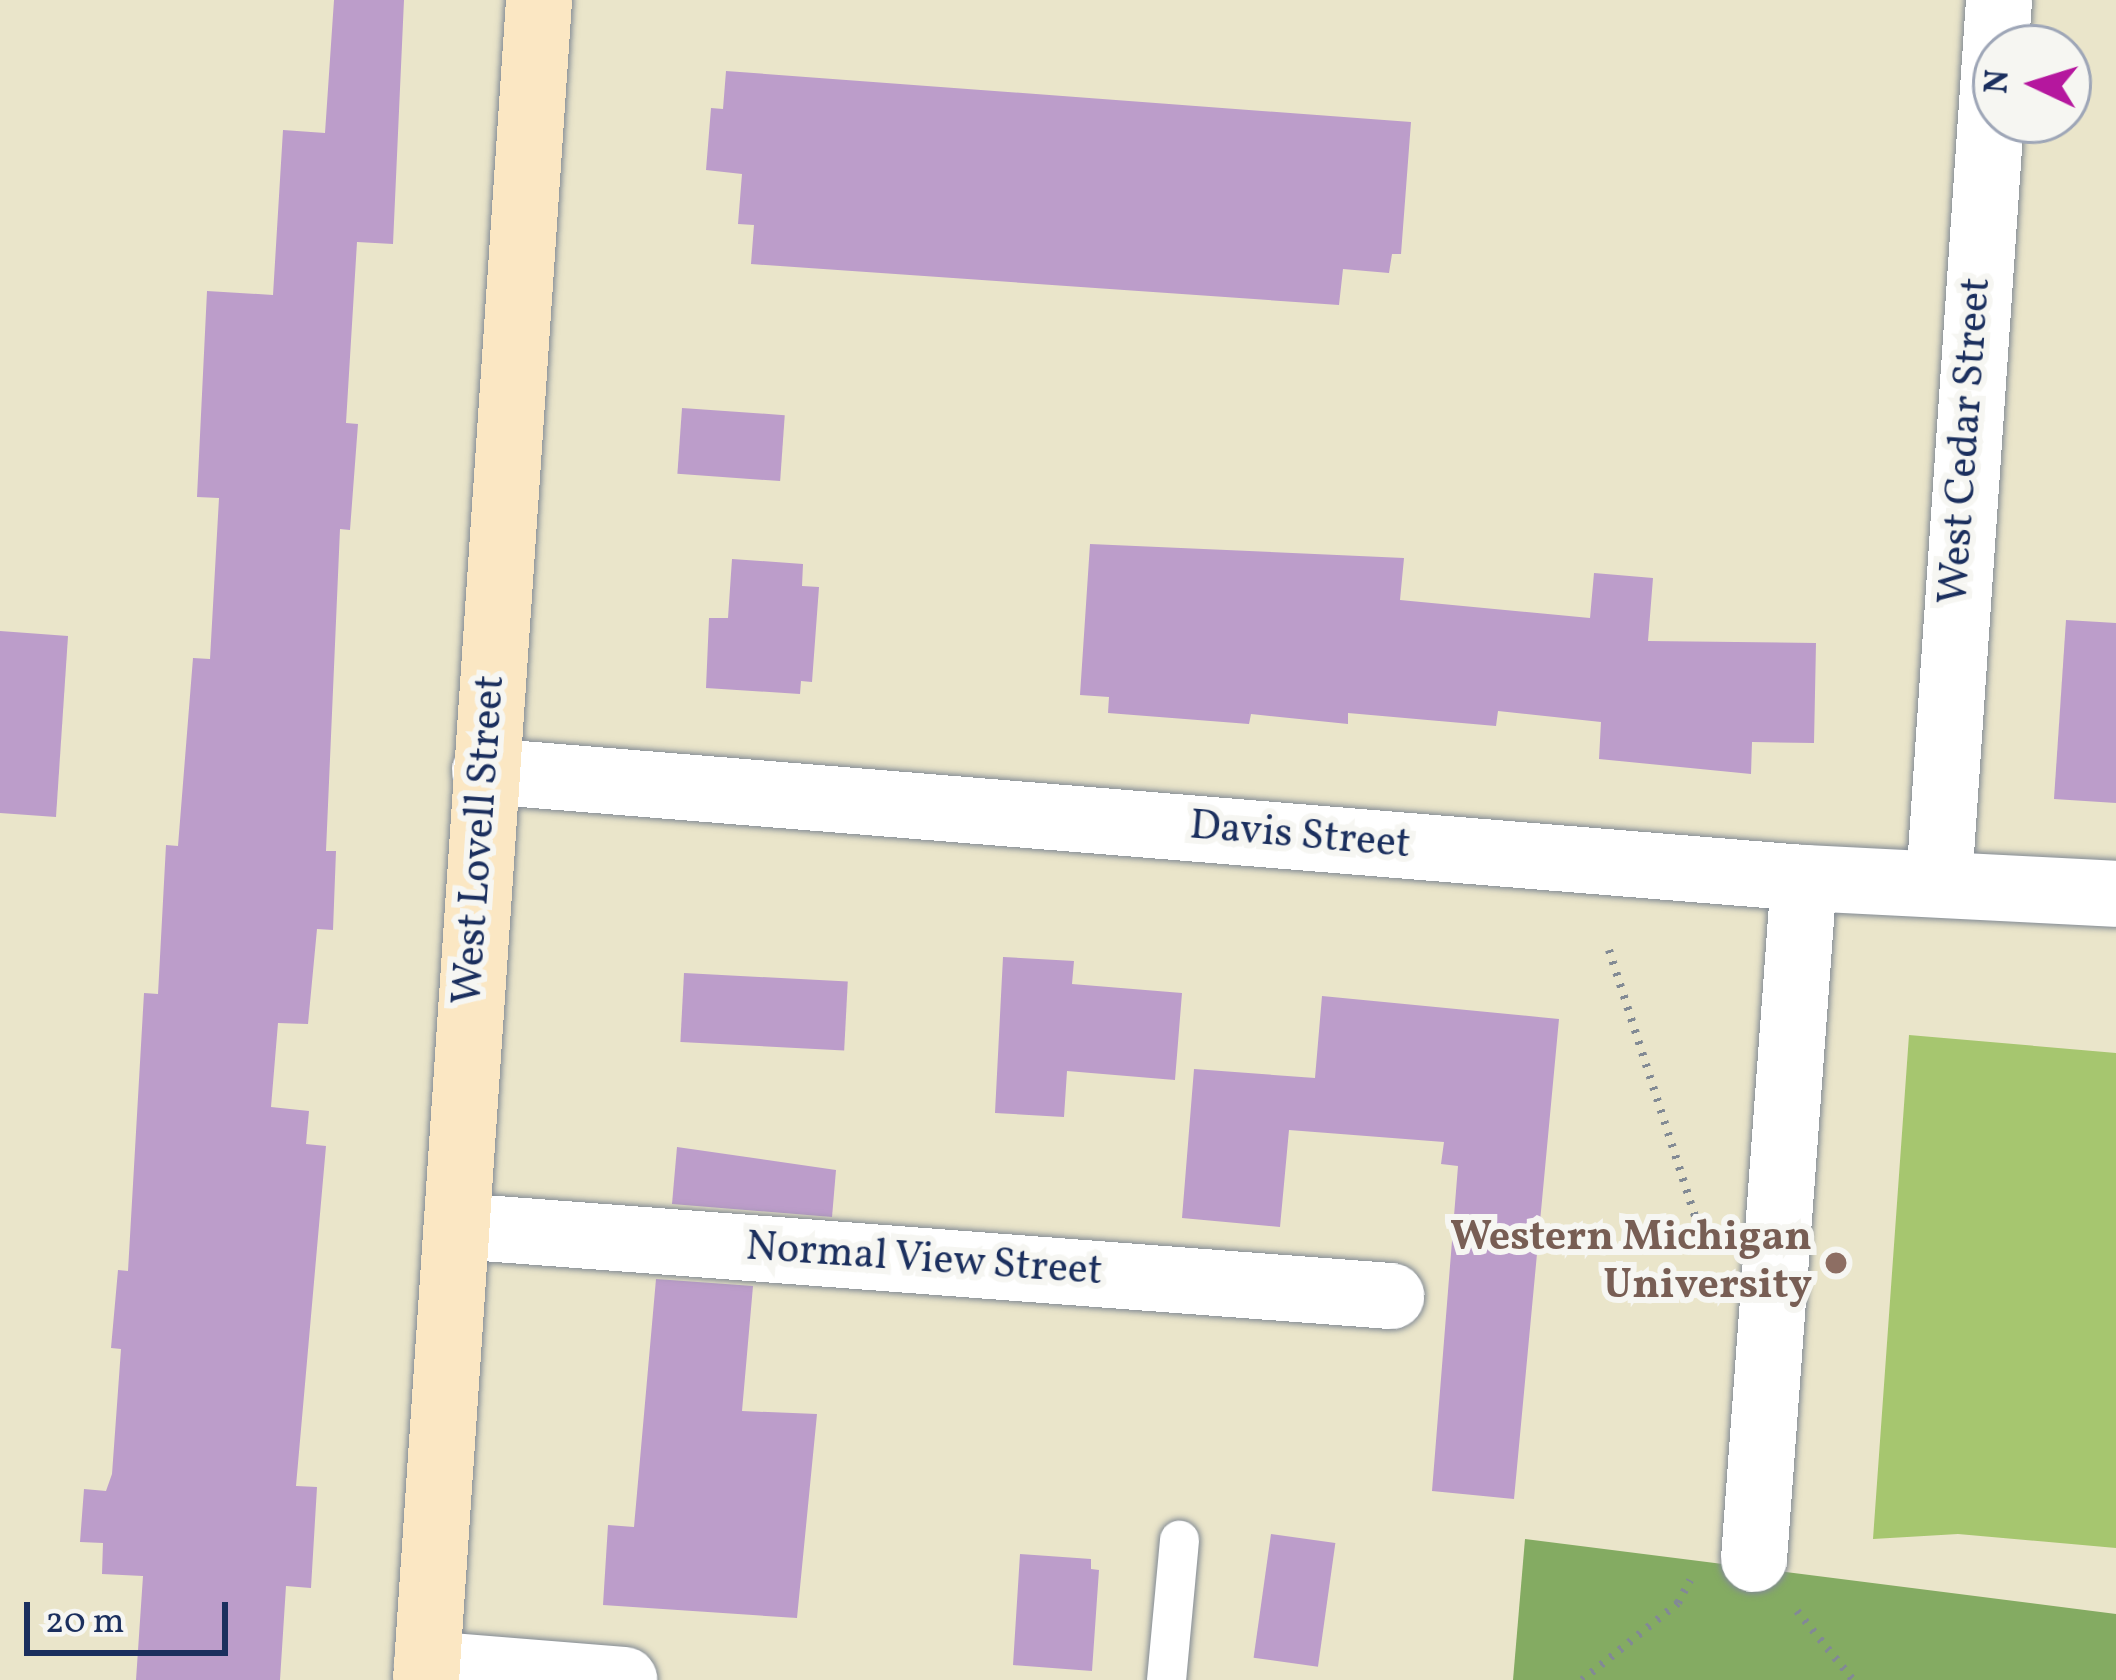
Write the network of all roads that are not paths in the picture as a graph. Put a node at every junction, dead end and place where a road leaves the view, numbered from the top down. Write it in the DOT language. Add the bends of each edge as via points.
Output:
graph roads {
  1 [pos="539,0"];
  2 [pos="1999,0"];
  3 [pos="485,771"];
  4 [pos="1804,878"];
  5 [pos="1939,883"];
  6 [pos="2116,894"];
  7 [pos="457,1226"];
  8 [pos="1391,1296"];
  9 [pos="1178,1540"];
  10 [pos="1727,1561"];
  11 [pos="426,1672"];
  12 [pos="624,1680"];
  13 [pos="1166,1680"];
  1 -- 3 [label="street, West Lovell Street"];
  2 -- 5 [label="street, West Cedar Street"];
  3 -- 4 [label="street, Davis Street"];
  3 -- 7 [label="street, West Lovell Street"];
  4 -- 5 [label="street, Davis Street"];
  4 -- 10 [label="street"];
  5 -- 6 [label="street, Davis Street"];
  7 -- 8 [label="street, Normal View Street"];
  7 -- 11 [label="street, West Lovell Street"];
  9 -- 13 [label="lane"];
  11 -- 12 [label="street"];
}
